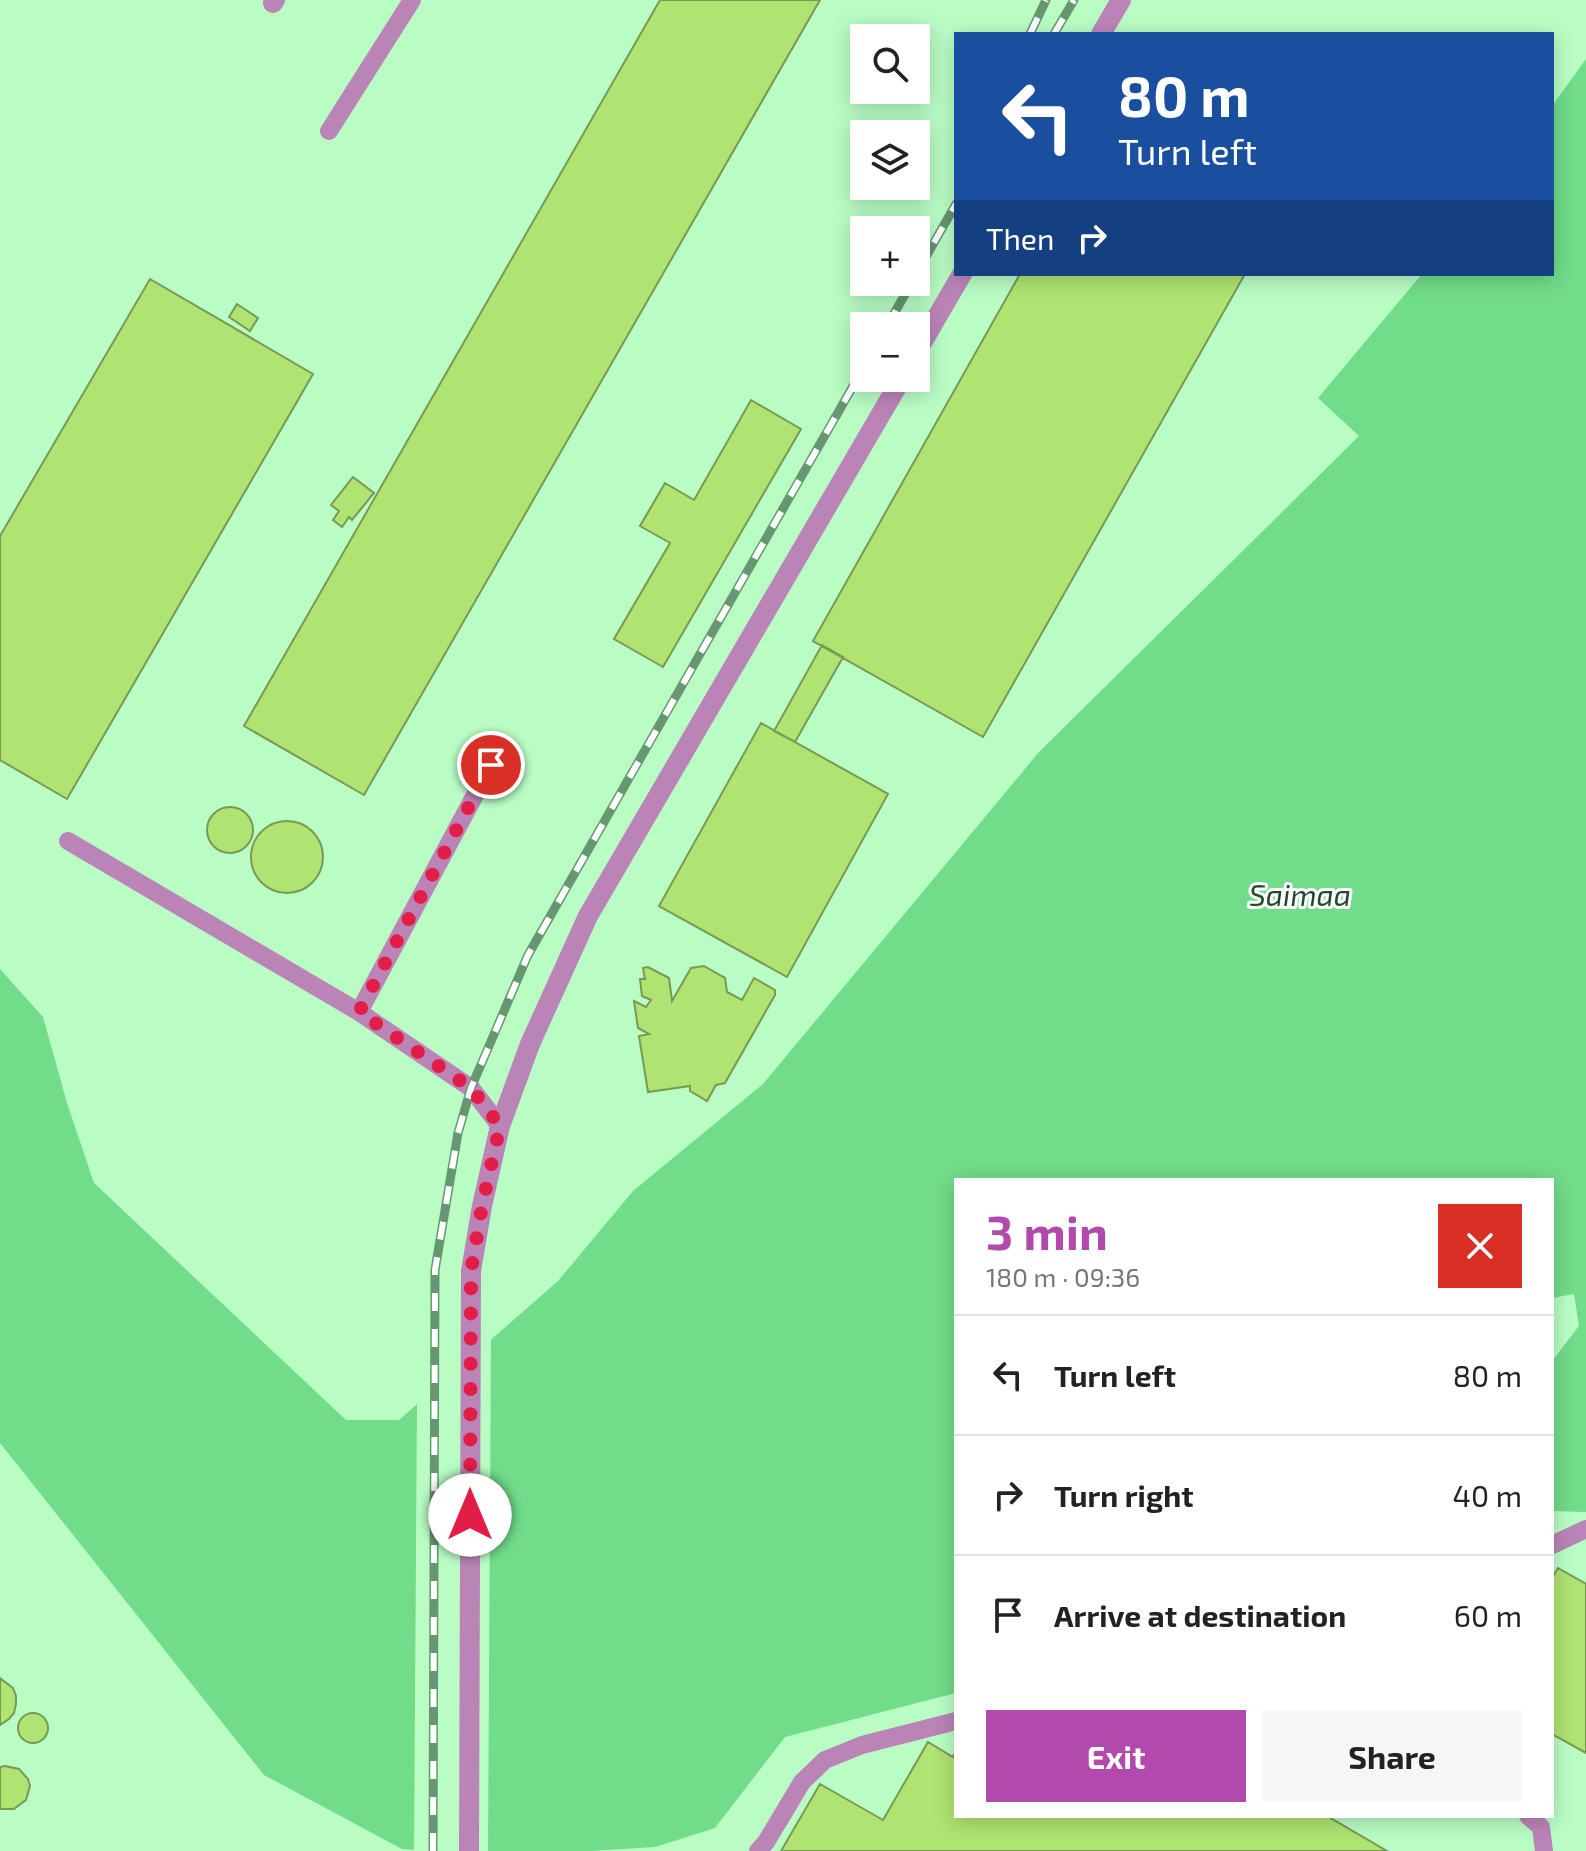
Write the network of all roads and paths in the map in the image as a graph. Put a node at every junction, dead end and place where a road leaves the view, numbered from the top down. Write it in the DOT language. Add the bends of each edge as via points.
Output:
graph roads {
  1 [pos="412,0"];
  2 [pos="1121,0"];
  3 [pos="1102,32"];
  4 [pos="329,131"];
  5 [pos="961,276"];
  6 [pos="930,329"];
  7 [pos="894,392"];
  8 [pos="491,765"];
  9 [pos="68,841"];
  10 [pos="359,1012"];
  11 [pos="500,1126"];
  12 [pos="1586,1529"];
  13 [pos="1554,1544"];
  14 [pos="954,1722"];
  15 [pos="1530,1818"];
  16 [pos="469,1851"];
  17 [pos="758,1851"];
  18 [pos="1544,1851"];
  1 -- 4 [label="lane"];
  2 -- 3 [label="street"];
  5 -- 6 [label="street"];
  7 -- 11 [label="street" via="588,916 530,1044"];
  8 -- 10 [label="lane"];
  9 -- 10 [label="lane"];
  10 -- 11 [label="lane" via="471,1088"];
  11 -- 16 [label="street" via="471,1271"];
  12 -- 13 [label="lane"];
  14 -- 17 [label="lane" via="825,1760 802,1782"];
  15 -- 18 [label="lane" via="1541,1827"];
}
